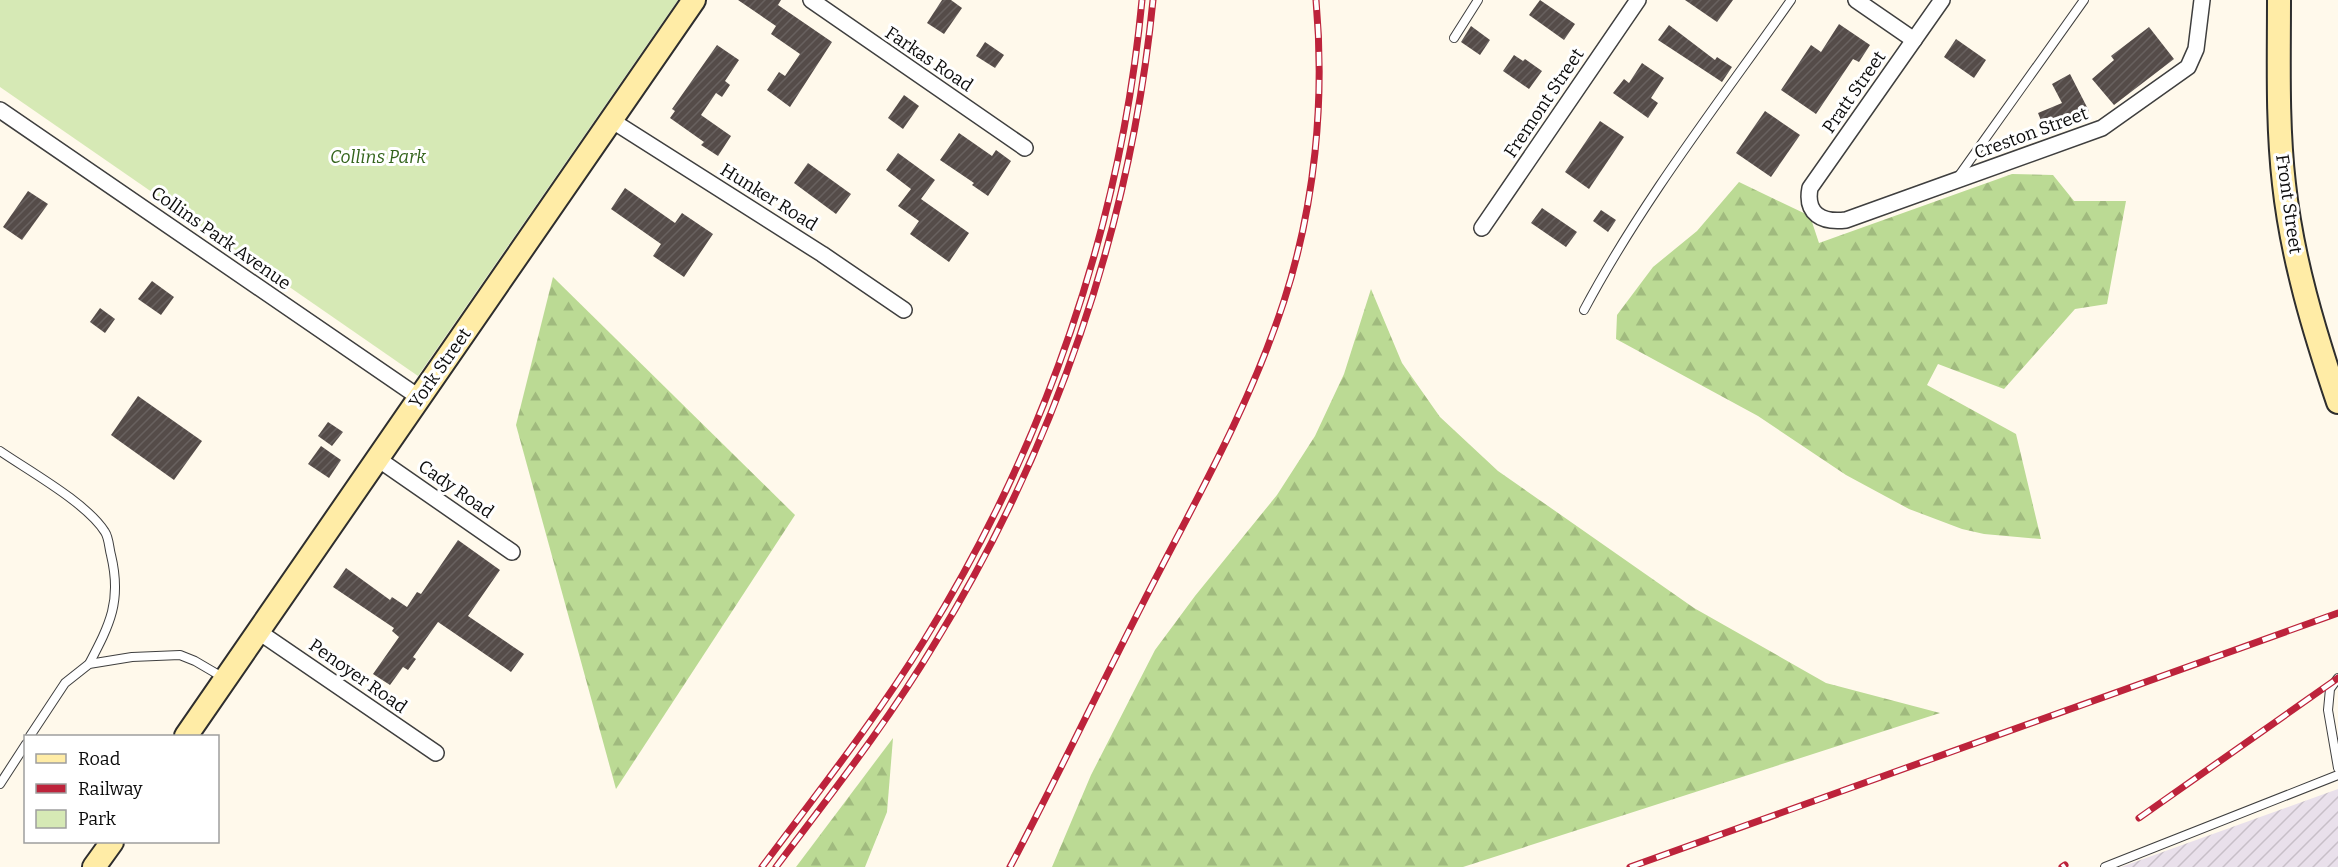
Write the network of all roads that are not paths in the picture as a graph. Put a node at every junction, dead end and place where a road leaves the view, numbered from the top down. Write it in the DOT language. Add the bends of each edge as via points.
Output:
graph roads {
  1 [pos="694,0"];
  2 [pos="811,0"];
  3 [pos="1478,0"];
  4 [pos="1638,0"];
  5 [pos="1791,0"];
  6 [pos="1856,0"];
  7 [pos="1942,0"];
  8 [pos="2084,0"];
  9 [pos="2202,0"];
  10 [pos="2279,0"];
  11 [pos="1454,38"];
  12 [pos="1914,40"];
  13 [pos="0,110"];
  14 [pos="611,120"];
  15 [pos="1025,148"];
  16 [pos="1955,181"];
  17 [pos="1811,210"];
  18 [pos="1482,228"];
  19 [pos="904,310"];
  20 [pos="1584,310"];
  21 [pos="420,398"];
  22 [pos="2338,402"];
  23 [pos="0,451"];
  24 [pos="378,459"];
  25 [pos="512,552"];
  26 [pos="259,632"];
  27 [pos="89,664"];
  28 [pos="2338,678"];
  29 [pos="226,679"];
  30 [pos="31,735"];
  31 [pos="187,735"];
  32 [pos="24,747"];
  33 [pos="436,753"];
  34 [pos="2338,768"];
  35 [pos="2338,775"];
  36 [pos="0,784"];
  37 [pos="111,843"];
  38 [pos="94,867"];
  39 [pos="2105,867"];
  1 -- 14 [label="street, York Street"];
  2 -- 15 [label="street, Farkas Road"];
  3 -- 11 [label="lane"];
  4 -- 18 [label="street, Fremont Street"];
  5 -- 20 [label="lane" via="1671,169"];
  6 -- 12 [label="street"];
  7 -- 12 [label="street, Pratt Street"];
  8 -- 16 [label="lane"];
  9 -- 16 [label="street, Creston Street" via="2196,49 2188,67 2168,83 2102,128"];
  10 -- 22 [label="street, Front Street" via="2281,146 2289,222 2310,311"];
  12 -- 17 [label="street, Pratt Street" via="1810,188"];
  13 -- 21 [label="street, Collins Park Avenue"];
  14 -- 19 [label="street, Hunker Road"];
  14 -- 21 [label="street, York Street"];
  16 -- 17 [label="street, Creston Street" via="1846,220 1824,219"];
  21 -- 24 [label="street, York Street"];
  23 -- 27 [label="lane" via="81,507 106,533 115,597 109,626"];
  24 -- 25 [label="street, Cady Road"];
  24 -- 26 [label="street, York Street"];
  26 -- 29 [label="street, York Street"];
  26 -- 33 [label="street, Penoyer Road"];
  27 -- 29 [label="lane" via="180,655"];
  27 -- 30 [label="lane" via="64,683"];
  28 -- 34 [label="lane" via="2330,689 2328,710"];
  29 -- 31 [label="street, York Street"];
  32 -- 36 [label="lane"];
  35 -- 39 [label="lane"];
  37 -- 38 [label="street"];
}
